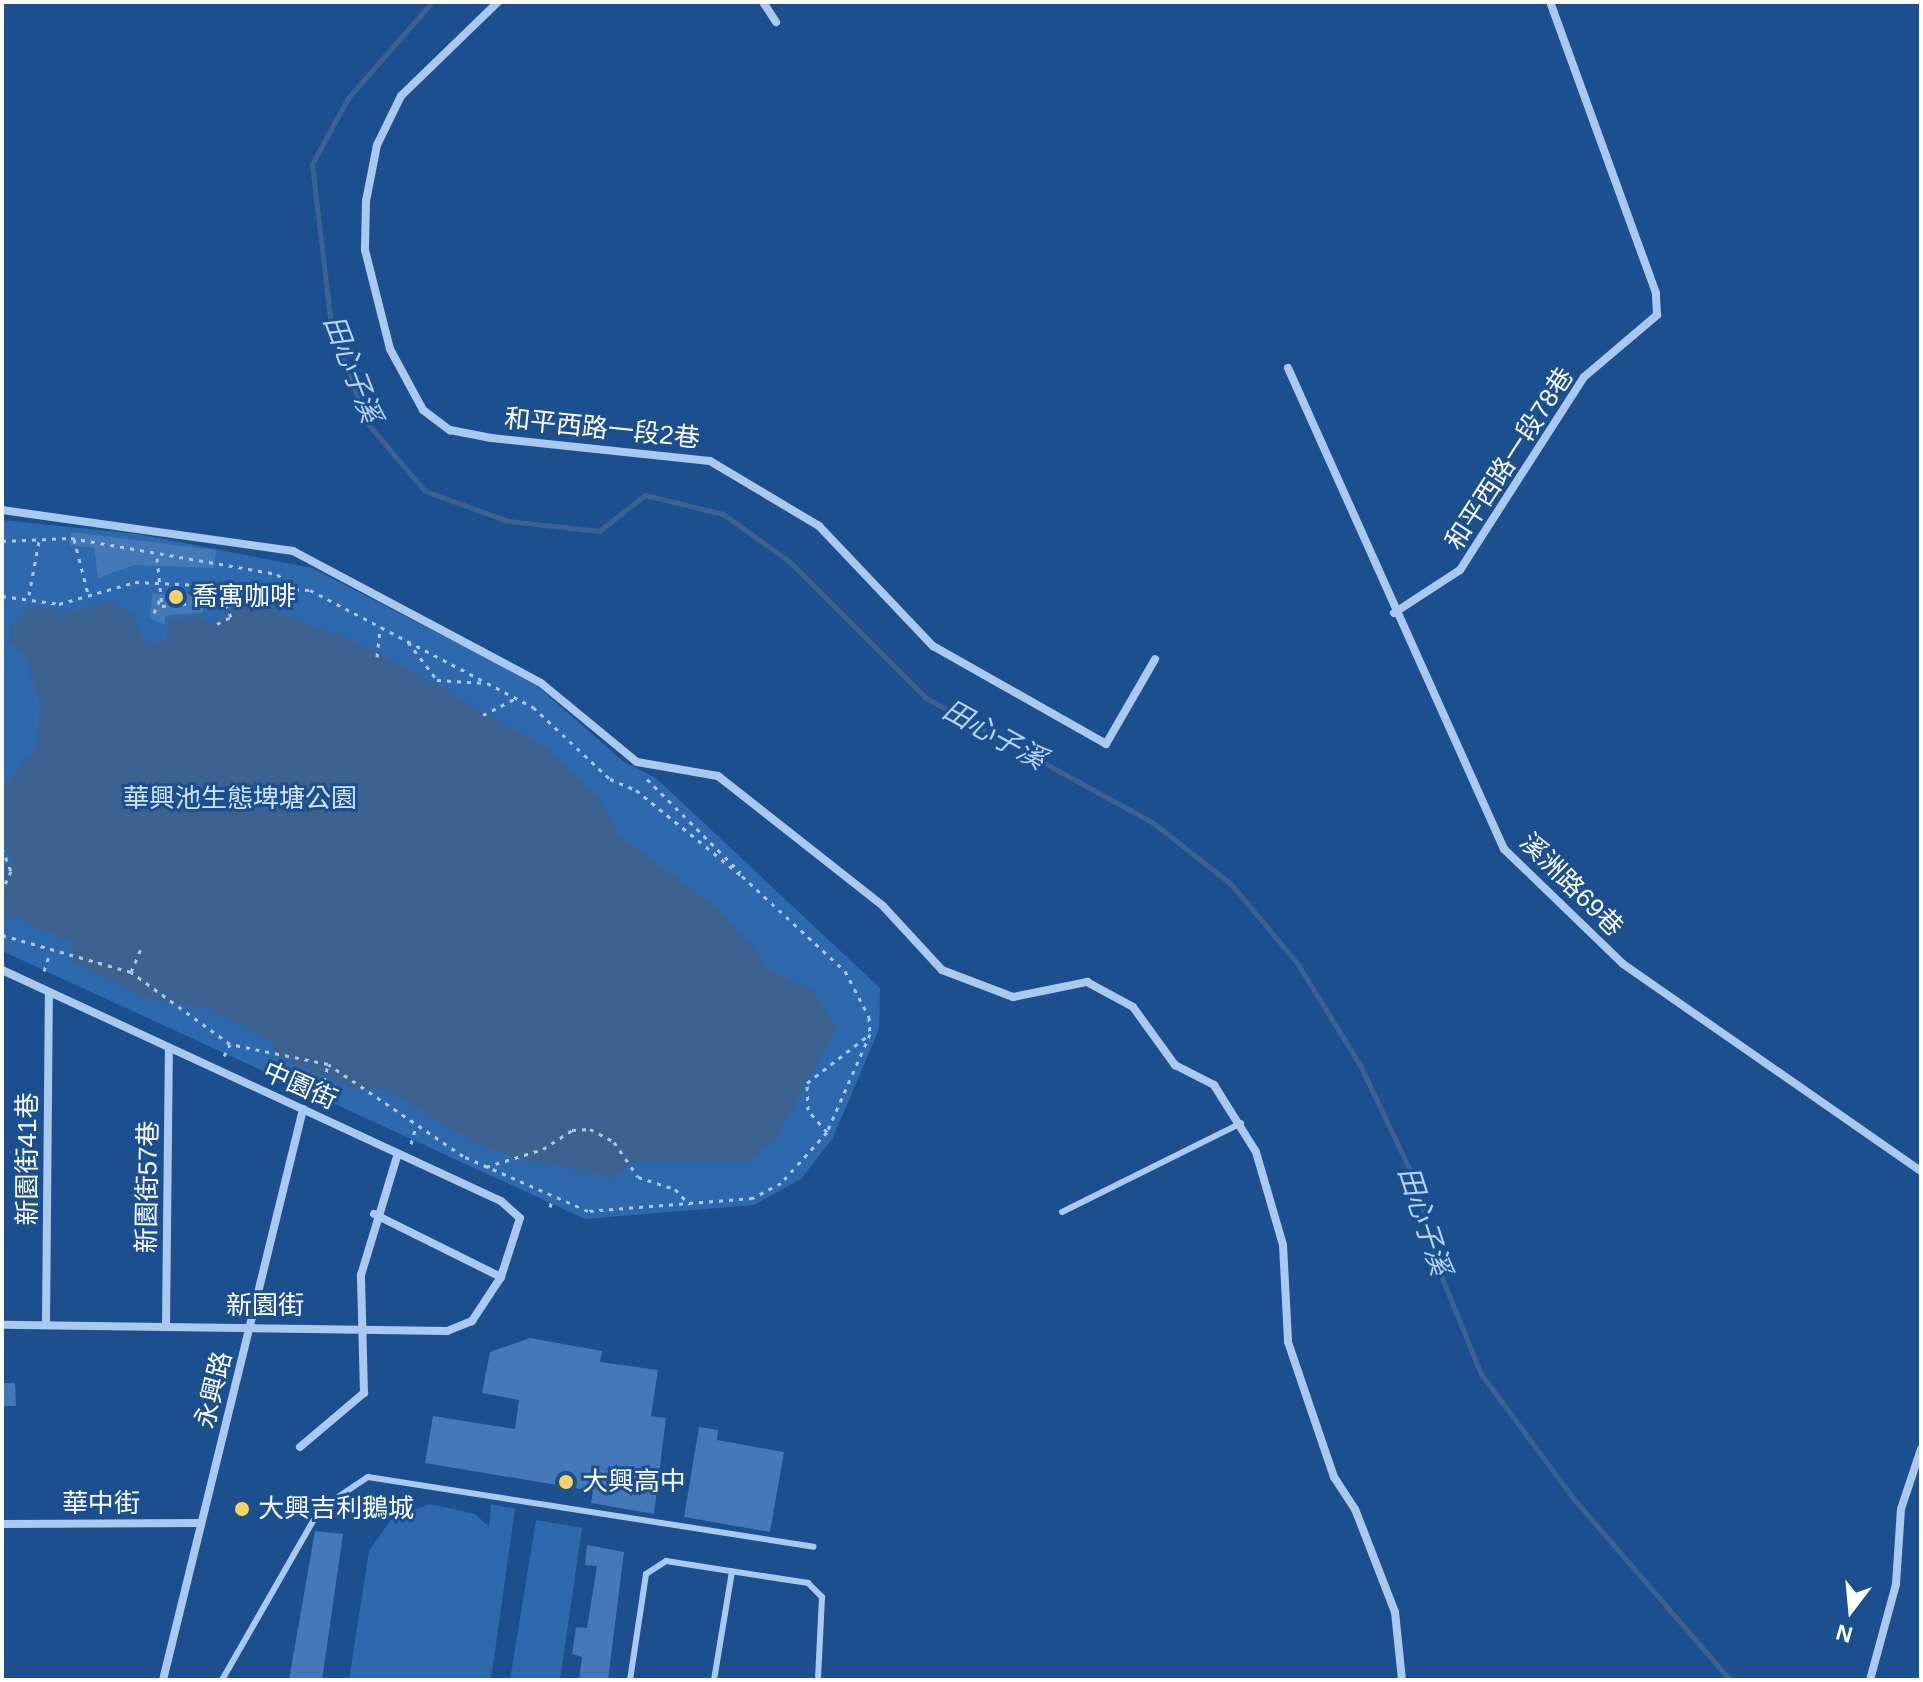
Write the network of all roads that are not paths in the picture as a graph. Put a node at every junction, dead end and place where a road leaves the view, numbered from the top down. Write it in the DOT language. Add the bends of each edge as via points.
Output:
graph roads {
  1 [pos="498,2"];
  2 [pos="763,2"];
  3 [pos="1550,2"];
  4 [pos="776,22"];
  5 [pos="1288,368"];
  6 [pos="2,510"];
  7 [pos="1394,613"];
  8 [pos="1155,659"];
  9 [pos="2,970"];
  10 [pos="49,994"];
  11 [pos="169,1050"];
  12 [pos="303,1109"];
  13 [pos="1241,1123"];
  14 [pos="398,1153"];
  15 [pos="1921,1171"];
  16 [pos="1062,1212"];
  17 [pos="374,1214"];
  18 [pos="501,1277"];
  19 [pos="2,1325"];
  20 [pos="46,1325"];
  21 [pos="166,1325"];
  22 [pos="251,1326"];
  23 [pos="362,1326"];
  24 [pos="300,1447"];
  25 [pos="1921,1449"];
  26 [pos="201,1523"];
  27 [pos="2,1524"];
  28 [pos="814,1547"];
  29 [pos="732,1571"];
  30 [pos="163,1680"];
  31 [pos="222,1680"];
  32 [pos="630,1680"];
  33 [pos="714,1680"];
  34 [pos="818,1680"];
  35 [pos="1402,1680"];
  36 [pos="1870,1680"];
  1 -- 8 [label="street, 和平西路一段2巷" via="401,96 377,145 366,201 365,250 390,349 423,410 450,430 491,438 710,461 819,526 933,646 1106,744"];
  2 -- 4 [label="street"];
  3 -- 7 [label="street, 和平西路一段78巷" via="1656,293 1657,315 1584,377 1460,570"];
  5 -- 7 [label="street, 溪洲路69巷" via="1357,510"];
  6 -- 13 [label="street" via="293,551 541,683 637,762 718,776 883,906 942,970 1013,997 1087,982 1104,988 1151,1026 1175,1065 1214,1085"];
  7 -- 15 [label="street, 溪洲路69巷" via="1504,849 1523,870 1623,964"];
  9 -- 10 [label="street, 中園街"];
  10 -- 11 [label="street, 中園街"];
  10 -- 20 [label="street, 新園街41巷"];
  11 -- 12 [label="street, 中園街"];
  11 -- 21 [label="street, 新園街57巷"];
  12 -- 14 [label="street, 中園街"];
  12 -- 22 [label="street, 永興路"];
  13 -- 16 [label="lane"];
  13 -- 35 [label="street" via="1283,1245 1288,1342 1334,1477 1355,1509 1395,1612"];
  14 -- 17 [label="street"];
  14 -- 18 [label="street, 中園街" via="501,1201 520,1218"];
  17 -- 18 [label="street"];
  17 -- 23 [label="street" via="361,1275"];
  18 -- 23 [label="street, 新園街" via="472,1321 447,1331"];
  19 -- 20 [label="street, 新園街"];
  20 -- 21 [label="street, 新園街"];
  21 -- 22 [label="street, 新園街"];
  22 -- 23 [label="street, 新園街"];
  22 -- 26 [label="street, 永興路"];
  23 -- 24 [label="street" via="364,1393"];
  25 -- 36 [label="street" via="1901,1509 1896,1584"];
  26 -- 27 [label="street, 華中街"];
  26 -- 30 [label="street, 永興路"];
  28 -- 31 [label="lane" via="368,1477 320,1509"];
  29 -- 32 [label="lane" via="666,1561 646,1574"];
  29 -- 33 [label="lane"];
  29 -- 34 [label="lane" via="808,1583 822,1597"];
}
